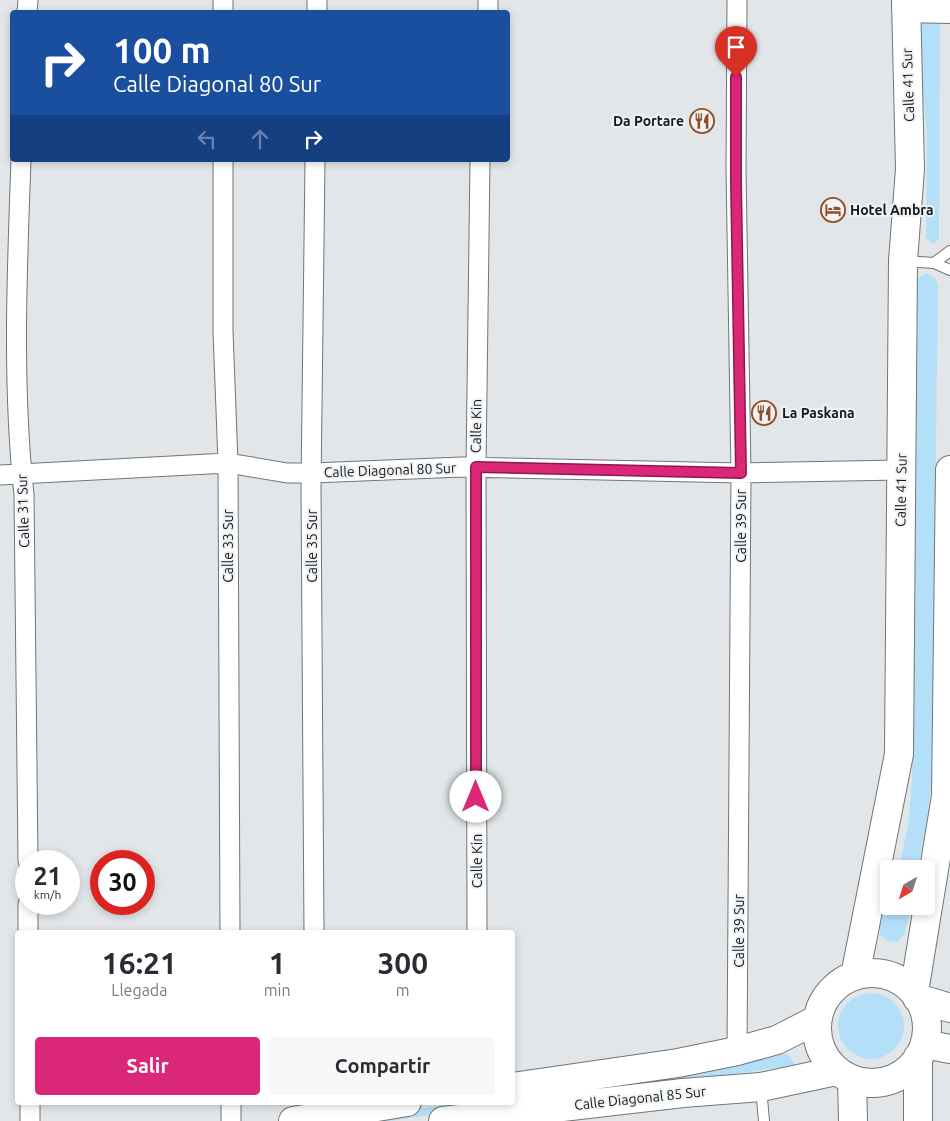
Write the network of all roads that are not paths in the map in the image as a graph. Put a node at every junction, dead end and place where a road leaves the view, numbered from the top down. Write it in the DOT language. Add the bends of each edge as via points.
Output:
graph roads {
  1 [pos="736,0"];
  2 [pos="906,4"];
  3 [pos="950,9"];
  4 [pos="21,162"];
  5 [pos="223,162"];
  6 [pos="316,162"];
  7 [pos="480,162"];
  8 [pos="950,251"];
  9 [pos="903,261"];
  10 [pos="934,262"];
  11 [pos="950,270"];
  12 [pos="228,463"];
  13 [pos="476,467"];
  14 [pos="902,470"];
  15 [pos="950,470"];
  16 [pos="312,473"];
  17 [pos="741,473"];
  18 [pos="21,474"];
  19 [pos="0,475"];
  20 [pos="950,478"];
  21 [pos="28,850"];
  22 [pos="28,915"];
  23 [pos="28,930"];
  24 [pos="230,930"];
  25 [pos="314,930"];
  26 [pos="477,930"];
  27 [pos="855,976"];
  28 [pos="915,995"];
  29 [pos="950,1008"];
  30 [pos="816,1020"];
  31 [pos="931,1050"];
  32 [pos="737,1051"];
  33 [pos="844,1075"];
  34 [pos="515,1087"];
  35 [pos="761,1087"];
  36 [pos="30,1105"];
  37 [pos="231,1105"];
  38 [pos="380,1105"];
  39 [pos="474,1110"];
  40 [pos="308,1113"];
  41 [pos="30,1121"];
  42 [pos="231,1121"];
  43 [pos="444,1121"];
  44 [pos="764,1121"];
  45 [pos="853,1121"];
  46 [pos="918,1121"];
  1 -- 17 [label="street, Calle 39 Sur"];
  2 -- 3 [label="main road"];
  2 -- 9 [label="main road, Calle 41 Sur" via="910,169"];
  4 -- 18 [label="street, Calle 31 Sur" via="16,332"];
  5 -- 12 [label="street, Calle 33 Sur" via="223,330"];
  6 -- 16 [label="street, Calle 35 Sur"];
  7 -- 13 [label="street, Calle Kin"];
  8 -- 10 [label="lane"];
  9 -- 10 [label="lane"];
  9 -- 14 [label="main road, Calle 41 Sur"];
  10 -- 11 [label="lane"];
  12 -- 16 [label="street, Calle Diagonal 80 Sur"];
  12 -- 18 [label="street, Calle Diagonal 80 Sur"];
  12 -- 24 [label="street, Calle 33 Sur"];
  13 -- 16 [label="street, Calle Diagonal 80 Sur"];
  13 -- 17 [label="street, Calle Diagonal 80 Sur"];
  13 -- 26 [label="street, Calle Kin"];
  14 -- 17 [label="street, Calle Diagonal 80 Sur"];
  14 -- 27 [label="main road, Calle 41 Sur" via="899,754"];
  15 -- 20 [label="main road"];
  16 -- 25 [label="street, Calle 35 Sur"];
  17 -- 32 [label="street, Calle 39 Sur"];
  18 -- 19 [label="street, Calle Diagonal 80 Sur"];
  18 -- 21 [label="street, Calle 31 Sur" via="24,495"];
  20 -- 28 [label="main road" via="946,796"];
  22 -- 23 [label="street"];
  27 -- 28 [label="main road" via="883,974 900,981"];
  27 -- 30 [label="main road" via="832,989"];
  28 -- 29 [label="main road"];
  28 -- 31 [label="main road" via="923,1008"];
  30 -- 32 [label="main road, Calle Diagonal 85 Sur" via="777,1040"];
  30 -- 33 [label="main road" via="824,1056"];
  31 -- 33 [label="main road" via="904,1073 887,1081 870,1083"];
  31 -- 46 [label="main road"];
  32 -- 34 [label="main road, Calle Diagonal 85 Sur" via="678,1063"];
  33 -- 35 [label="main road, Calle Diagonal 85 Sur"];
  33 -- 45 [label="main road"];
  35 -- 39 [label="main road, Calle Diagonal 85 Sur"];
  35 -- 44 [label="lane"];
  36 -- 41 [label="street"];
  37 -- 42 [label="street"];
  38 -- 40 [label="main road"];
  39 -- 43 [label="main road, Calle Diagonal 85 Sur"];
}
